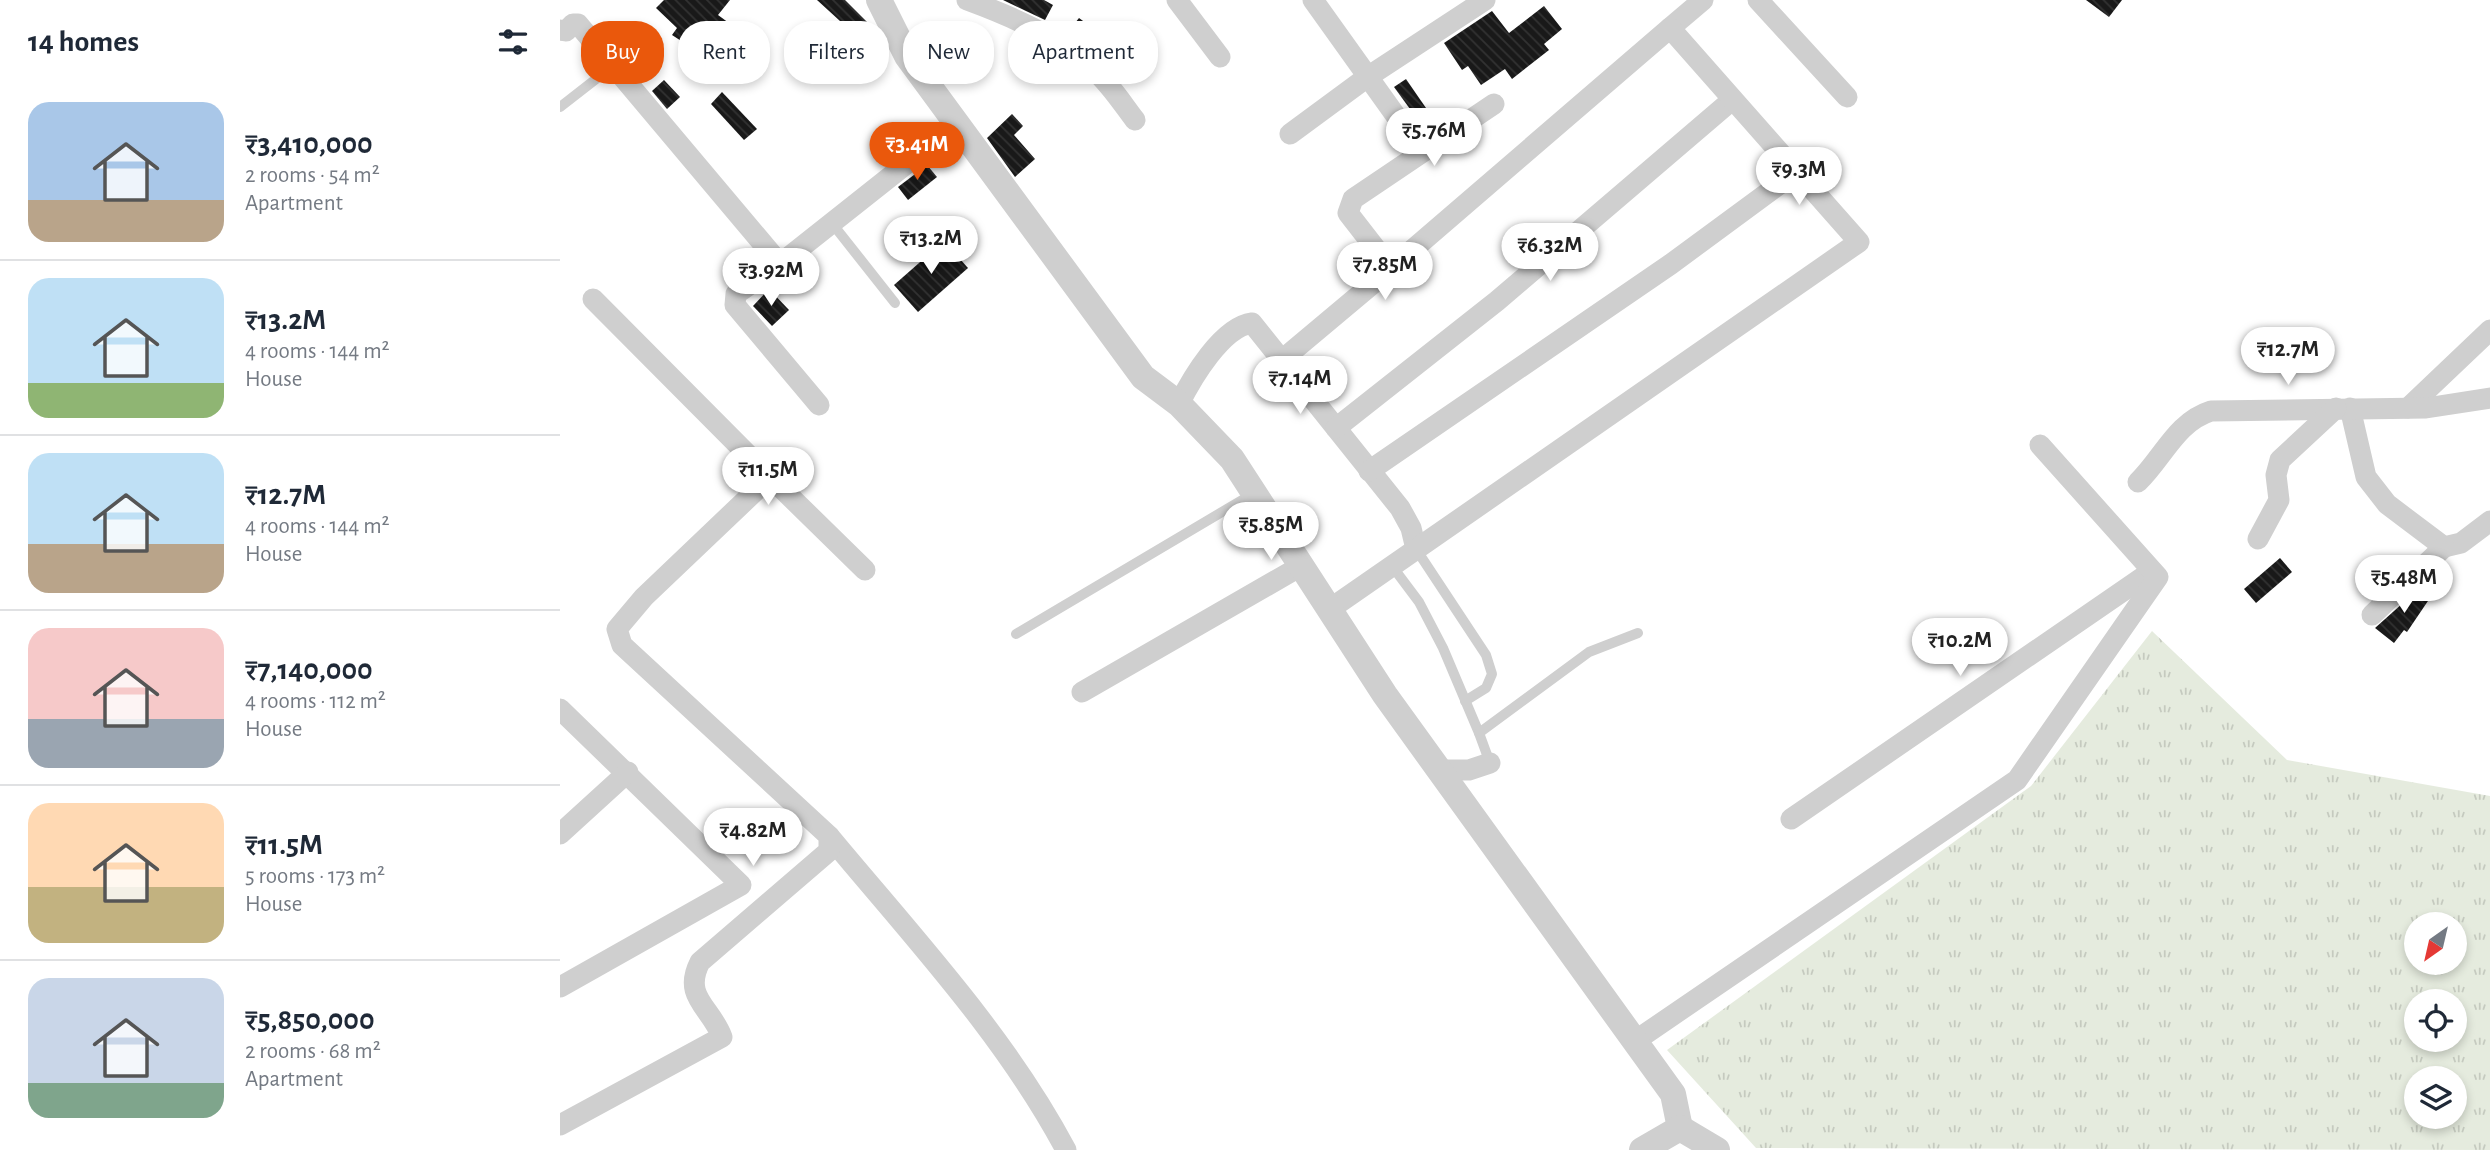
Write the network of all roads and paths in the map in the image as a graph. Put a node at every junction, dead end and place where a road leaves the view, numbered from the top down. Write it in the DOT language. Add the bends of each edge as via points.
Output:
graph roads {
  1 [pos="879,0"];
  2 [pos="967,0"];
  3 [pos="1177,0"];
  4 [pos="1485,0"];
  5 [pos="1703,0"];
  6 [pos="1758,0"];
  7 [pos="1322,3"];
  8 [pos="581,27"];
  9 [pos="1670,28"];
  10 [pos="560,30"];
  11 [pos="1220,57"];
  12 [pos="1366,78"];
  13 [pos="590,84"];
  14 [pos="630,84"];
  15 [pos="1847,97"];
  16 [pos="1732,100"];
  17 [pos="1494,104"];
  18 [pos="560,107"];
  19 [pos="1135,120"];
  20 [pos="958,123"];
  21 [pos="1290,134"];
  22 [pos="1421,151"];
  23 [pos="1796,172"];
  24 [pos="831,222"];
  25 [pos="780,264"];
  26 [pos="1382,276"];
  27 [pos="593,299"];
  28 [pos="895,303"];
  29 [pos="2490,330"];
  30 [pos="1283,359"];
  31 [pos="2490,398"];
  32 [pos="1179,404"];
  33 [pos="819,405"];
  34 [pos="2343,408"];
  35 [pos="2408,408"];
  36 [pos="1336,428"];
  37 [pos="2039,445"];
  38 [pos="1369,471"];
  39 [pos="770,477"];
  40 [pos="2138,482"];
  41 [pos="1254,493"];
  42 [pos="2490,521"];
  43 [pos="2258,538"];
  44 [pos="2444,547"];
  45 [pos="1416,549"];
  46 [pos="1301,566"];
  47 [pos="1392,566"];
  48 [pos="865,570"];
  49 [pos="2152,571"];
  50 [pos="1330,609"];
  51 [pos="2372,615"];
  52 [pos="1638,633"];
  53 [pos="1016,634"];
  54 [pos="1082,692"];
  55 [pos="1465,701"];
  56 [pos="560,709"];
  57 [pos="1479,733"];
  58 [pos="1490,763"];
  59 [pos="1439,770"];
  60 [pos="628,772"];
  61 [pos="1791,819"];
  62 [pos="560,834"];
  63 [pos="829,836"];
  64 [pos="560,987"];
  65 [pos="1635,1041"];
  66 [pos="560,1125"];
  67 [pos="1680,1128"];
  68 [pos="1066,1150"];
  69 [pos="1642,1150"];
  70 [pos="1717,1150"];
  1 -- 20 [label="street" via="907,56"];
  2 -- 19 [label="street" via="1021,20 1057,41 1096,71"];
  3 -- 11 [label="street"];
  4 -- 12 [label="street"];
  5 -- 9 [label="street"];
  6 -- 15 [label="street"];
  7 -- 12 [label="street"];
  8 -- 10 [label="street" via="573,24"];
  9 -- 16 [label="street"];
  9 -- 26 [label="street"];
  12 -- 21 [label="street"];
  12 -- 22 [label="street"];
  13 -- 18 [label="lane"];
  14 -- 25 [label="street"];
  16 -- 23 [label="street"];
  16 -- 36 [label="street" via="1497,301"];
  17 -- 22 [label="street"];
  20 -- 24 [label="street"];
  20 -- 32 [label="street" via="1143,377"];
  22 -- 26 [label="street" via="1353,199 1349,209 1386,262"];
  23 -- 38 [label="street" via="1671,264"];
  23 -- 45 [label="street" via="1859,242"];
  24 -- 25 [label="street"];
  24 -- 28 [label="lane"];
  25 -- 33 [label="street" via="734,300"];
  26 -- 30 [label="street"];
  27 -- 39 [label="street"];
  29 -- 35 [label="street"];
  30 -- 32 [label="street" via="1252,323 1240,325 1193,377"];
  30 -- 36 [label="street"];
  31 -- 35 [label="street"];
  32 -- 41 [label="street" via="1232,459"];
  34 -- 35 [label="street"];
  34 -- 40 [label="street" via="2229,408 2196,416 2171,439 2156,465"];
  34 -- 43 [label="street" via="2280,460 2276,475 2279,500"];
  34 -- 44 [label="street" via="2365,477 2388,504"];
  36 -- 38 [label="street"];
  37 -- 49 [label="street"];
  38 -- 45 [label="street" via="1399,508"];
  39 -- 48 [label="street"];
  39 -- 63 [label="street" via="617,629 622,645"];
  41 -- 46 [label="street"];
  41 -- 53 [label="lane"];
  42 -- 44 [label="street" via="2461,543"];
  44 -- 51 [label="street"];
  45 -- 47 [label="street"];
  45 -- 55 [label="lane" via="1486,654 1492,674 1486,688"];
  46 -- 50 [label="street"];
  46 -- 54 [label="street"];
  47 -- 50 [label="street"];
  47 -- 55 [label="lane" via="1419,602"];
  49 -- 61 [label="street"];
  49 -- 65 [label="street" via="2158,577 2017,780"];
  50 -- 59 [label="street"];
  52 -- 57 [label="lane" via="1589,652"];
  55 -- 57 [label="lane"];
  56 -- 60 [label="street"];
  57 -- 58 [label="lane"];
  58 -- 59 [label="street" via="1469,770"];
  59 -- 65 [label="street"];
  60 -- 62 [label="street"];
  60 -- 64 [label="street" via="741,885"];
  63 -- 66 [label="street" via="829,851 700,962 693,975 696,997 722,1037"];
  63 -- 68 [label="street" via="964,999 1020,1074"];
  65 -- 67 [label="street" via="1673,1094"];
  67 -- 69 [label="street"];
  67 -- 70 [label="street"];
}
